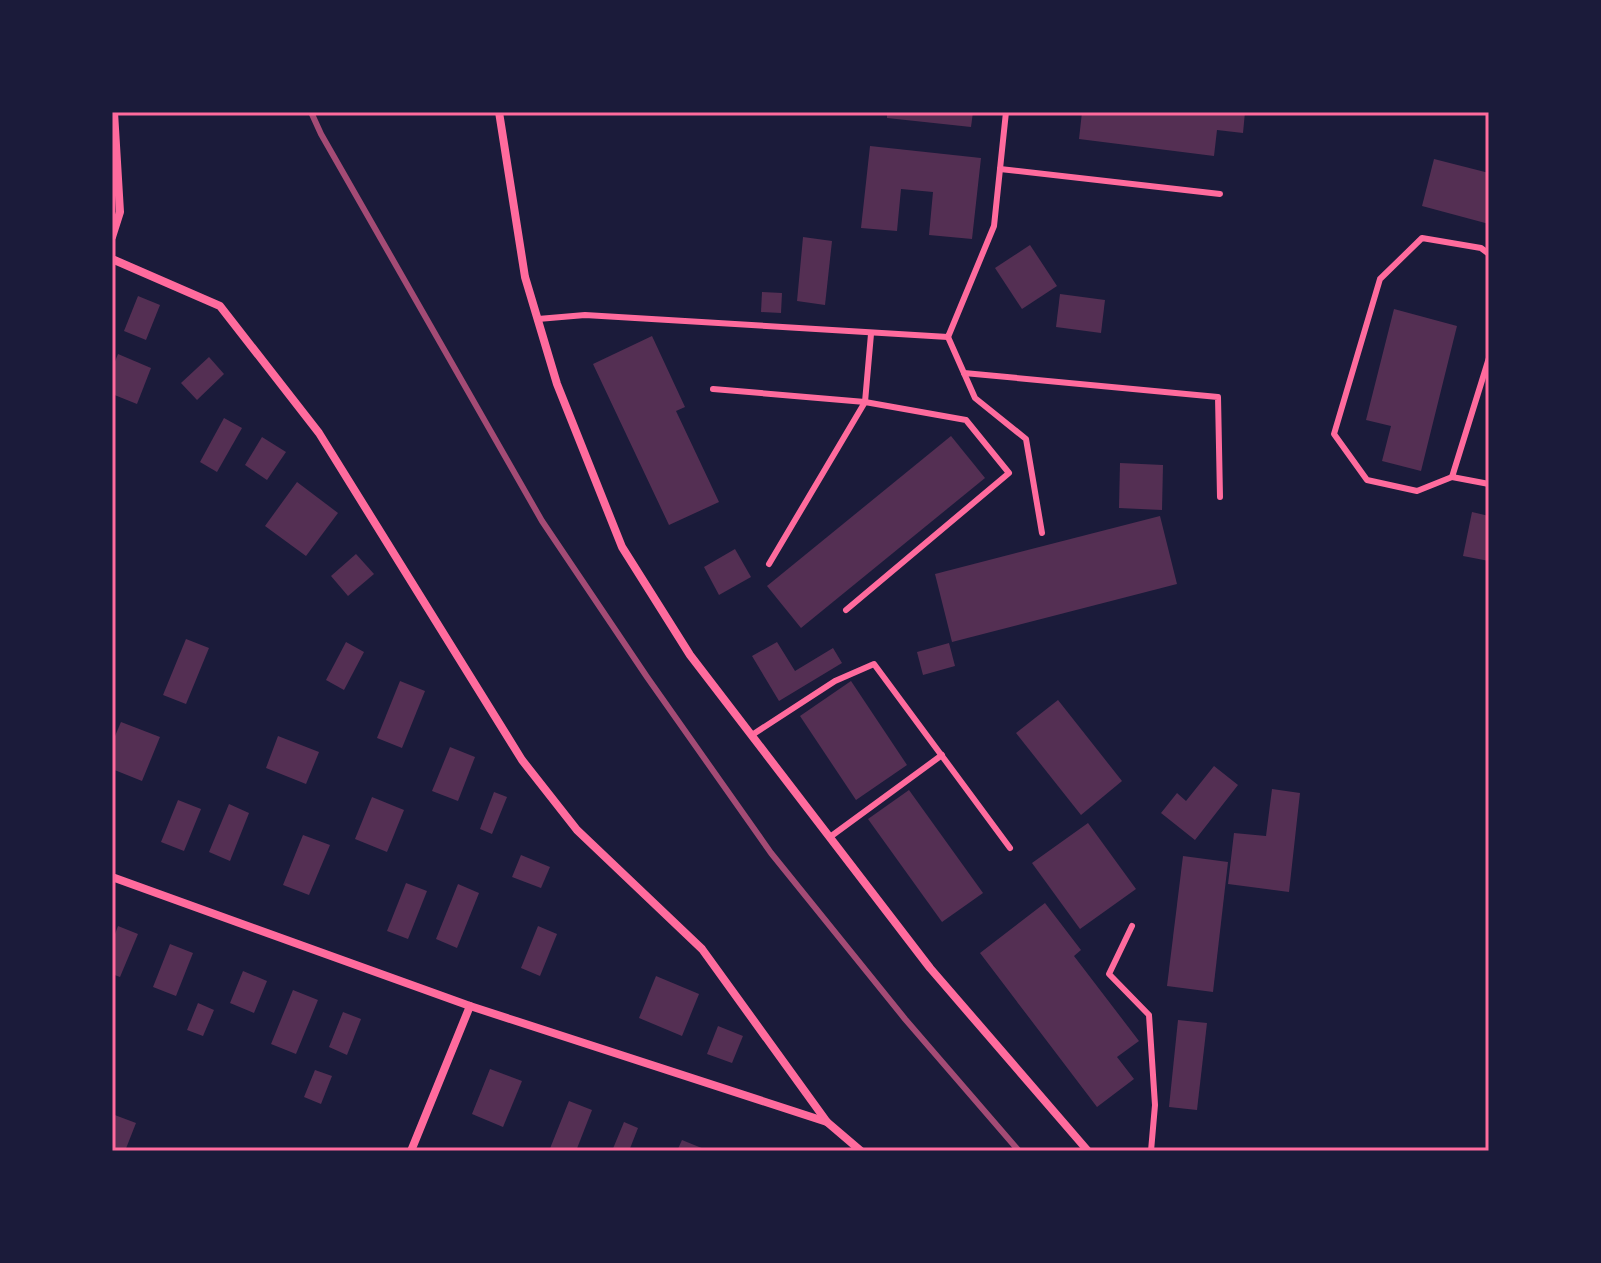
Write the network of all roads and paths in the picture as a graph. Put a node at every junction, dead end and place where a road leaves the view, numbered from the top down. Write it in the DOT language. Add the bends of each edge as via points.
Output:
graph roads {
  1 [pos="114,112"];
  2 [pos="499,112"];
  3 [pos="1006,112"];
  4 [pos="1000,169"];
  5 [pos="1220,194"];
  6 [pos="112,237"];
  7 [pos="1489,254"];
  8 [pos="112,259"];
  9 [pos="538,319"];
  10 [pos="871,334"];
  11 [pos="948,337"];
  12 [pos="1489,358"];
  13 [pos="964,373"];
  14 [pos="713,389"];
  15 [pos="865,402"];
  16 [pos="1452,477"];
  17 [pos="1489,484"];
  18 [pos="1220,497"];
  19 [pos="1042,533"];
  20 [pos="769,564"];
  21 [pos="846,610"];
  22 [pos="752,735"];
  23 [pos="942,755"];
  24 [pos="830,837"];
  25 [pos="1010,848"];
  26 [pos="112,877"];
  27 [pos="1132,926"];
  28 [pos="470,1006"];
  29 [pos="827,1122"];
  30 [pos="411,1151"];
  31 [pos="861,1151"];
  32 [pos="1088,1151"];
  33 [pos="1151,1151"];
  1 -- 6 [label="street" via="120,212"];
  2 -- 9 [label="street" via="525,277"];
  3 -- 4 [label="lane"];
  4 -- 5 [label="lane"];
  4 -- 11 [label="lane" via="994,226"];
  7 -- 16 [label="lane" via="1422,238 1380,279 1334,434 1367,480 1417,491"];
  8 -- 29 [label="street" via="220,306 319,433 522,760 577,830 702,949"];
  9 -- 10 [label="lane" via="585,315"];
  9 -- 22 [label="street" via="557,384 622,547 690,655"];
  10 -- 11 [label="lane"];
  10 -- 15 [label="lane"];
  11 -- 13 [label="lane"];
  12 -- 16 [label="lane"];
  13 -- 18 [label="lane" via="1218,397"];
  13 -- 19 [label="lane" via="975,398 1026,439"];
  14 -- 15 [label="lane"];
  15 -- 20 [label="lane"];
  15 -- 21 [label="lane" via="966,420 1009,473"];
  16 -- 17 [label="lane"];
  22 -- 23 [label="lane" via="835,681 874,664"];
  22 -- 24 [label="street"];
  23 -- 24 [label="lane"];
  23 -- 25 [label="lane"];
  24 -- 32 [label="street" via="930,968"];
  26 -- 28 [label="street"];
  27 -- 33 [label="lane" via="1109,974 1149,1015 1155,1105"];
  28 -- 29 [label="street"];
  28 -- 30 [label="street"];
  29 -- 31 [label="street"];
}
